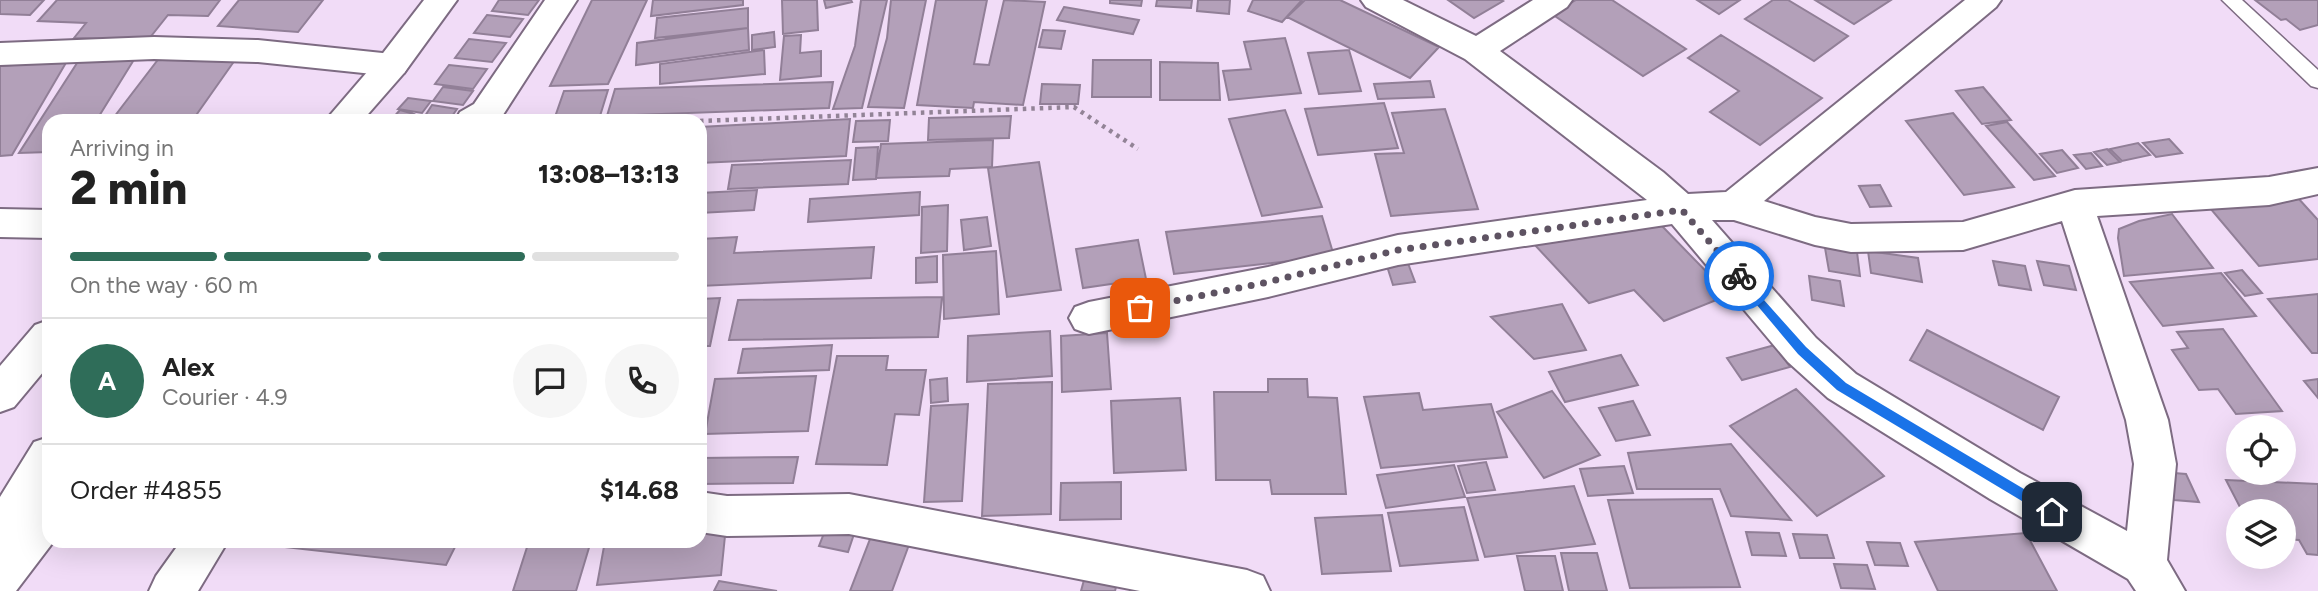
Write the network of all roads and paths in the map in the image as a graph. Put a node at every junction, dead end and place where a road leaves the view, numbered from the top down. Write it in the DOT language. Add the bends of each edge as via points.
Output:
graph roads {
  1 [pos="441,0"];
  2 [pos="561,0"];
  3 [pos="1377,0"];
  4 [pos="1556,0"];
  5 [pos="1985,0"];
  6 [pos="2231,0"];
  7 [pos="1477,51"];
  8 [pos="0,54"];
  9 [pos="392,65"];
  10 [pos="2318,80"];
  11 [pos="348,114"];
  12 [pos="484,114"];
  13 [pos="707,121"];
  14 [pos="1138,149"];
  15 [pos="2318,181"];
  16 [pos="2075,204"];
  17 [pos="1734,206"];
  18 [pos="1682,210"];
  19 [pos="0,223"];
  20 [pos="42,224"];
  21 [pos="1089,318"];
  22 [pos="42,344"];
  23 [pos="0,395"];
  24 [pos="42,467"];
  25 [pos="707,513"];
  26 [pos="42,522"];
  27 [pos="0,536"];
  28 [pos="201,548"];
  29 [pos="0,577"];
  30 [pos="2153,578"];
  31 [pos="172,591"];
  32 [pos="1247,591"];
  1 -- 9 [label="main road"];
  2 -- 12 [label="main road"];
  3 -- 7 [label="main road"];
  4 -- 7 [label="main road"];
  5 -- 17 [label="main road"];
  6 -- 10 [label="lane"];
  7 -- 18 [label="main road"];
  8 -- 9 [label="main road" via="258,51"];
  9 -- 11 [label="main road"];
  13 -- 14 [label="path" via="1074,107"];
  15 -- 16 [label="main road" via="2269,191"];
  16 -- 17 [label="main road" via="1963,236 1899,238 1851,238"];
  16 -- 30 [label="main road" via="2147,420 2155,474"];
  17 -- 18 [label="main road"];
  18 -- 21 [label="main road" via="1398,250"];
  18 -- 30 [label="main road" via="1802,350 1842,386"];
  19 -- 20 [label="main road"];
  22 -- 23 [label="main road"];
  24 -- 27 [label="main road"];
  25 -- 32 [label="main road" via="849,514"];
  26 -- 29 [label="main road"];
  28 -- 31 [label="main road"];
}
